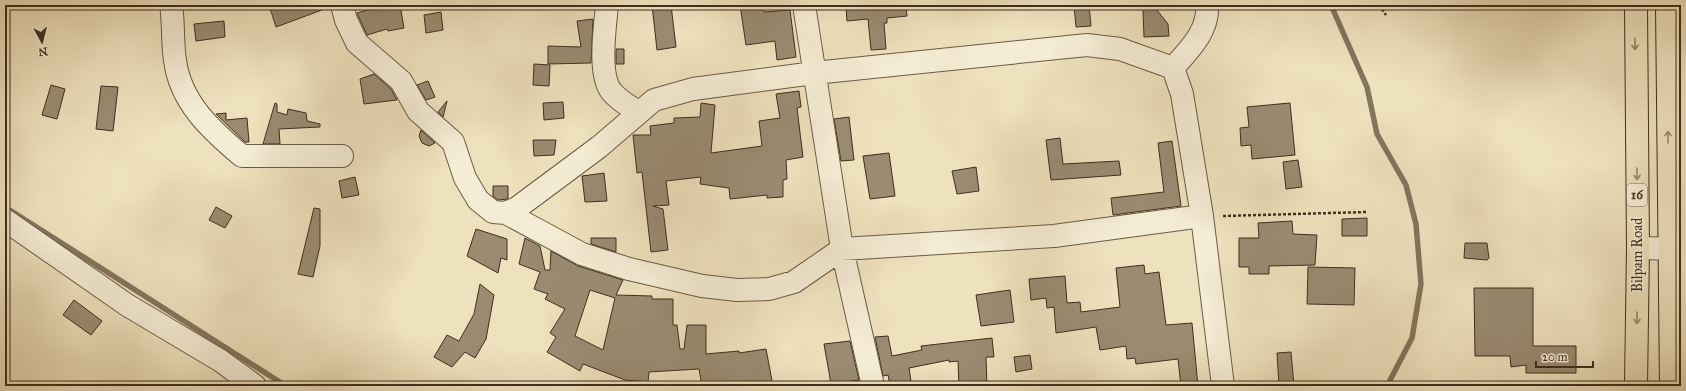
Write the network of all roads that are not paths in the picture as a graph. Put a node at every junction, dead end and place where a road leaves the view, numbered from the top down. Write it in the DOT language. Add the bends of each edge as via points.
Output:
graph roads {
  1 [pos="172,5"];
  2 [pos="342,5"];
  3 [pos="607,5"];
  4 [pos="804,5"];
  5 [pos="1207,5"];
  6 [pos="1636,5"];
  7 [pos="1667,5"];
  8 [pos="1173,68"];
  9 [pos="814,73"];
  10 [pos="1675,90"];
  11 [pos="638,112"];
  12 [pos="342,156"];
  13 [pos="506,213"];
  14 [pos="1202,216"];
  15 [pos="5,220"];
  16 [pos="1638,248"];
  17 [pos="842,249"];
  18 [pos="1675,249"];
  19 [pos="255,386"];
  20 [pos="873,386"];
  21 [pos="1223,386"];
  22 [pos="1636,386"];
  23 [pos="1671,386"];
  1 -- 12 [label="street" via="175,61 183,93 213,131 242,156"];
  2 -- 13 [label="street" via="346,20 358,43 401,81 418,111 453,142 465,178 478,200 493,212"];
  3 -- 11 [label="street" via="604,59 606,81 611,91"];
  4 -- 9 [label="street"];
  5 -- 8 [label="street" via="1208,16 1195,43"];
  6 -- 16 [label="main road, Bilpam Road / 16, one-way"];
  7 -- 10 [label="main road"];
  8 -- 9 [label="street" via="1120,49 1086,45"];
  8 -- 14 [label="street" via="1182,94"];
  9 -- 11 [label="street" via="693,89 654,100"];
  9 -- 17 [label="street"];
  18 -- 10 [label="main road, one-way"];
  11 -- 13 [label="street" via="599,147 517,208"];
  13 -- 17 [label="street" via="582,254 629,269 702,286 737,290 769,289 794,282"];
  14 -- 17 [label="street" via="1054,236"];
  14 -- 21 [label="street"];
  15 -- 19 [label="street" via="127,305 221,361"];
  16 -- 18 [label="street"];
  16 -- 22 [label="main road, Bilpam Road / 16, one-way"];
  17 -- 20 [label="street"];
  18 -- 23 [label="main road"];
}
